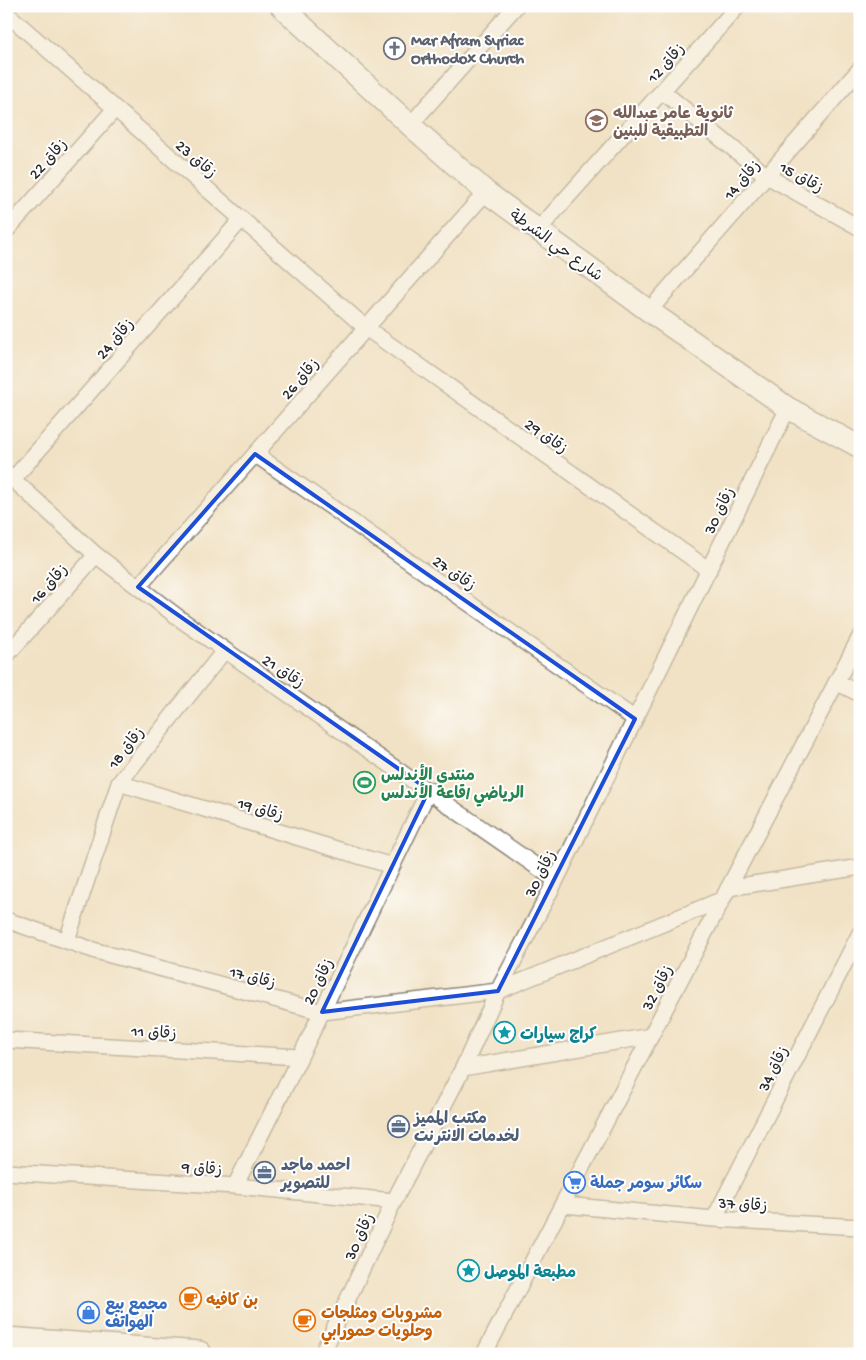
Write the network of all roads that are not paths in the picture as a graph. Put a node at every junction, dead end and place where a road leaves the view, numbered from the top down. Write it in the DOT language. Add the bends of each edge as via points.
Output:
graph roads {
  1 [pos="281,6"];
  2 [pos="516,6"];
  3 [pos="732,8"];
  4 [pos="6,13"];
  5 [pos="860,69"];
  6 [pos="662,91"];
  7 [pos="114,110"];
  8 [pos="410,125"];
  9 [pos="767,176"];
  10 [pos="486,192"];
  11 [pos="241,220"];
  12 [pos="860,228"];
  13 [pos="6,230"];
  14 [pos="538,230"];
  15 [pos="649,311"];
  16 [pos="366,328"];
  17 [pos="788,408"];
  18 [pos="860,447"];
  19 [pos="255,454"];
  20 [pos="10,476"];
  21 [pos="96,555"];
  22 [pos="709,570"];
  23 [pos="138,587"];
  24 [pos="860,637"];
  25 [pos="224,650"];
  26 [pos="6,656"];
  27 [pos="836,682"];
  28 [pos="860,694"];
  29 [pos="635,719"];
  30 [pos="119,783"];
  31 [pos="428,790"];
  32 [pos="392,866"];
  33 [pos="860,867"];
  34 [pos="556,880"];
  35 [pos="725,894"];
  36 [pos="6,920"];
  37 [pos="860,933"];
  38 [pos="67,940"];
  39 [pos="498,991"];
  40 [pos="322,1012"];
  41 [pos="651,1036"];
  42 [pos="6,1040"];
  43 [pos="300,1057"];
  44 [pos="462,1068"];
  45 [pos="6,1172"];
  46 [pos="236,1186"];
  47 [pos="394,1201"];
  48 [pos="564,1205"];
  49 [pos="714,1219"];
  50 [pos="858,1225"];
  51 [pos="6,1340"];
  52 [pos="199,1354"];
  53 [pos="322,1354"];
  54 [pos="484,1354"];
  1 -- 8 [label="street, شارع حي الشرطة"];
  2 -- 8 [label="street"];
  3 -- 6 [label="street, زقاق 12"];
  4 -- 7 [label="street, زقاق 23"];
  5 -- 9 [label="street, زقاق 14"];
  6 -- 9 [label="street, زقاق 15"];
  6 -- 14 [label="street, زقاق 12"];
  7 -- 11 [label="street, زقاق 23"];
  7 -- 13 [label="street, زقاق 22"];
  8 -- 10 [label="street, شارع حي الشرطة"];
  9 -- 12 [label="street, زقاق 15"];
  9 -- 15 [label="street, زقاق 14"];
  10 -- 14 [label="street, شارع حي الشرطة"];
  10 -- 16 [label="street, زقاق 26"];
  11 -- 16 [label="street, زقاق 23"];
  11 -- 20 [label="street, زقاق 24"];
  14 -- 15 [label="street, شارع حي الشرطة"];
  15 -- 17 [label="street, شارع حي الشرطة"];
  16 -- 19 [label="street, زقاق 26"];
  16 -- 22 [label="street, زقاق 29"];
  17 -- 18 [label="street, شارع حي الشرطة"];
  17 -- 22 [label="street, زقاق 30"];
  19 -- 23 [label="street, زقاق 26"];
  19 -- 29 [label="street, زقاق 27"];
  20 -- 21 [label="street, زقاق 21"];
  21 -- 23 [label="street, زقاق 21"];
  21 -- 26 [label="street, زقاق 16"];
  22 -- 29 [label="street, زقاق 30"];
  23 -- 25 [label="street, زقاق 21"];
  24 -- 27 [label="street, زقاق 32"];
  25 -- 30 [label="street, زقاق 18"];
  25 -- 31 [label="street, زقاق 21"];
  27 -- 28 [label="street"];
  27 -- 35 [label="street, زقاق 32"];
  29 -- 34 [label="street, زقاق 30"];
  30 -- 32 [label="street, زقاق 19"];
  30 -- 38 [label="street, زقاق 18"];
  31 -- 32 [label="street, زقاق 20"];
  31 -- 34 [label="street, زقاق 21"];
  32 -- 40 [label="street, زقاق 20"];
  33 -- 35 [label="street, زقاق 17"];
  34 -- 39 [label="street, زقاق 30"];
  35 -- 39 [label="street, زقاق 17"];
  35 -- 41 [label="street, زقاق 32"];
  36 -- 38 [label="street, زقاق 17"];
  37 -- 49 [label="street, زقاق 34"];
  38 -- 40 [label="street, زقاق 17" via="96,951"];
  39 -- 40 [label="street, زقاق 17"];
  39 -- 44 [label="street, زقاق 30"];
  40 -- 43 [label="street, زقاق 20"];
  41 -- 44 [label="street"];
  41 -- 48 [label="street, زقاق 32"];
  42 -- 43 [label="street, زقاق 11"];
  43 -- 46 [label="street, زقاق 20"];
  44 -- 47 [label="street, زقاق 30"];
  45 -- 46 [label="street, زقاق 9"];
  46 -- 47 [label="street, زقاق 9"];
  47 -- 53 [label="street, زقاق 30"];
  48 -- 49 [label="street, زقاق 37"];
  48 -- 54 [label="street, زقاق 32"];
  49 -- 50 [label="street, زقاق 37"];
  51 -- 52 [label="main road"];
}
